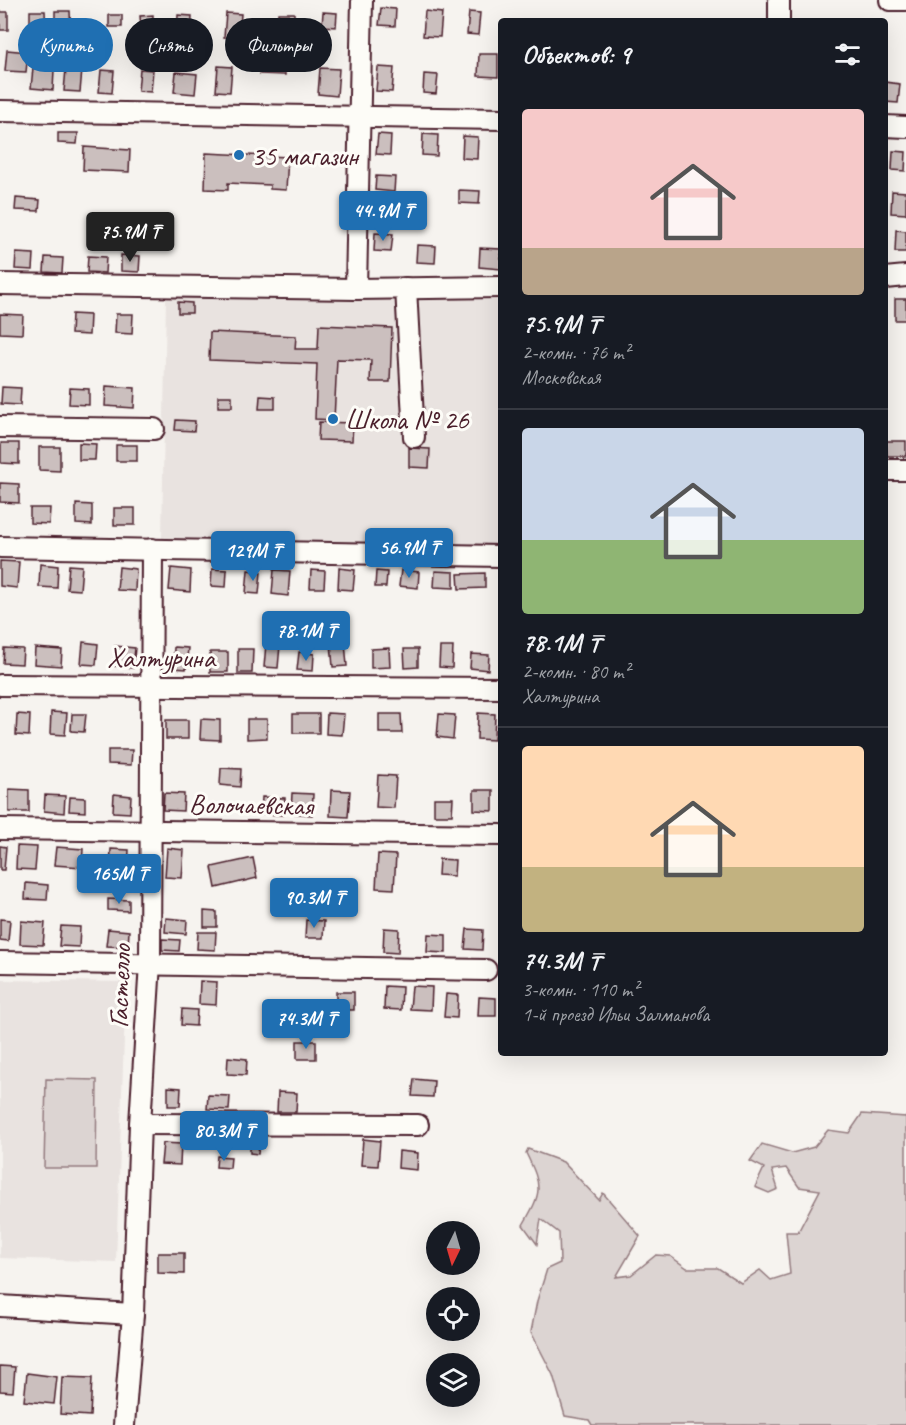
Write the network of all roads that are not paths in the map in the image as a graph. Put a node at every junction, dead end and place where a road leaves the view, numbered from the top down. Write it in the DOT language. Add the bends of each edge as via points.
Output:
graph roads {
  1 [pos="362,0"];
  2 [pos="779,0"];
  3 [pos="890,0"];
  4 [pos="906,0"];
  5 [pos="779,18"];
  6 [pos="0,111"];
  7 [pos="360,116"];
  8 [pos="498,119"];
  9 [pos="888,126"];
  10 [pos="906,127"];
  11 [pos="906,276"];
  12 [pos="888,278"];
  13 [pos="0,284"];
  14 [pos="498,287"];
  15 [pos="406,288"];
  16 [pos="356,289"];
  17 [pos="0,427"];
  18 [pos="154,429"];
  19 [pos="414,437"];
  20 [pos="888,470"];
  21 [pos="906,470"];
  22 [pos="0,546"];
  23 [pos="152,549"];
  24 [pos="498,556"];
  25 [pos="0,685"];
  26 [pos="152,686"];
  27 [pos="498,688"];
  28 [pos="0,829"];
  29 [pos="151,831"];
  30 [pos="498,836"];
  31 [pos="0,962"];
  32 [pos="150,963"];
  33 [pos="486,970"];
  34 [pos="140,1124"];
  35 [pos="418,1125"];
  36 [pos="0,1306"];
  37 [pos="133,1314"];
  38 [pos="124,1425"];
  1 -- 7 [label="street"];
  2 -- 5 [label="street"];
  3 -- 4 [label="street"];
  6 -- 7 [label="street"];
  7 -- 8 [label="street"];
  7 -- 16 [label="street"];
  9 -- 10 [label="street"];
  11 -- 12 [label="street"];
  13 -- 16 [label="street"];
  14 -- 15 [label="street"];
  15 -- 16 [label="street"];
  15 -- 19 [label="street"];
  17 -- 18 [label="street"];
  20 -- 21 [label="street"];
  22 -- 23 [label="street"];
  23 -- 24 [label="street"];
  23 -- 26 [label="street, Гастелло"];
  25 -- 26 [label="street, Халтурина"];
  26 -- 27 [label="street, Халтурина"];
  26 -- 29 [label="street, Гастелло"];
  28 -- 29 [label="street, Волочаевская"];
  29 -- 30 [label="street, Волочаевская"];
  29 -- 32 [label="street, Гастелло"];
  31 -- 32 [label="street"];
  32 -- 33 [label="street"];
  32 -- 34 [label="street, Гастелло"];
  34 -- 35 [label="street"];
  34 -- 37 [label="street, Гастелло"];
  36 -- 37 [label="street"];
  37 -- 38 [label="street, Гастелло"];
}
